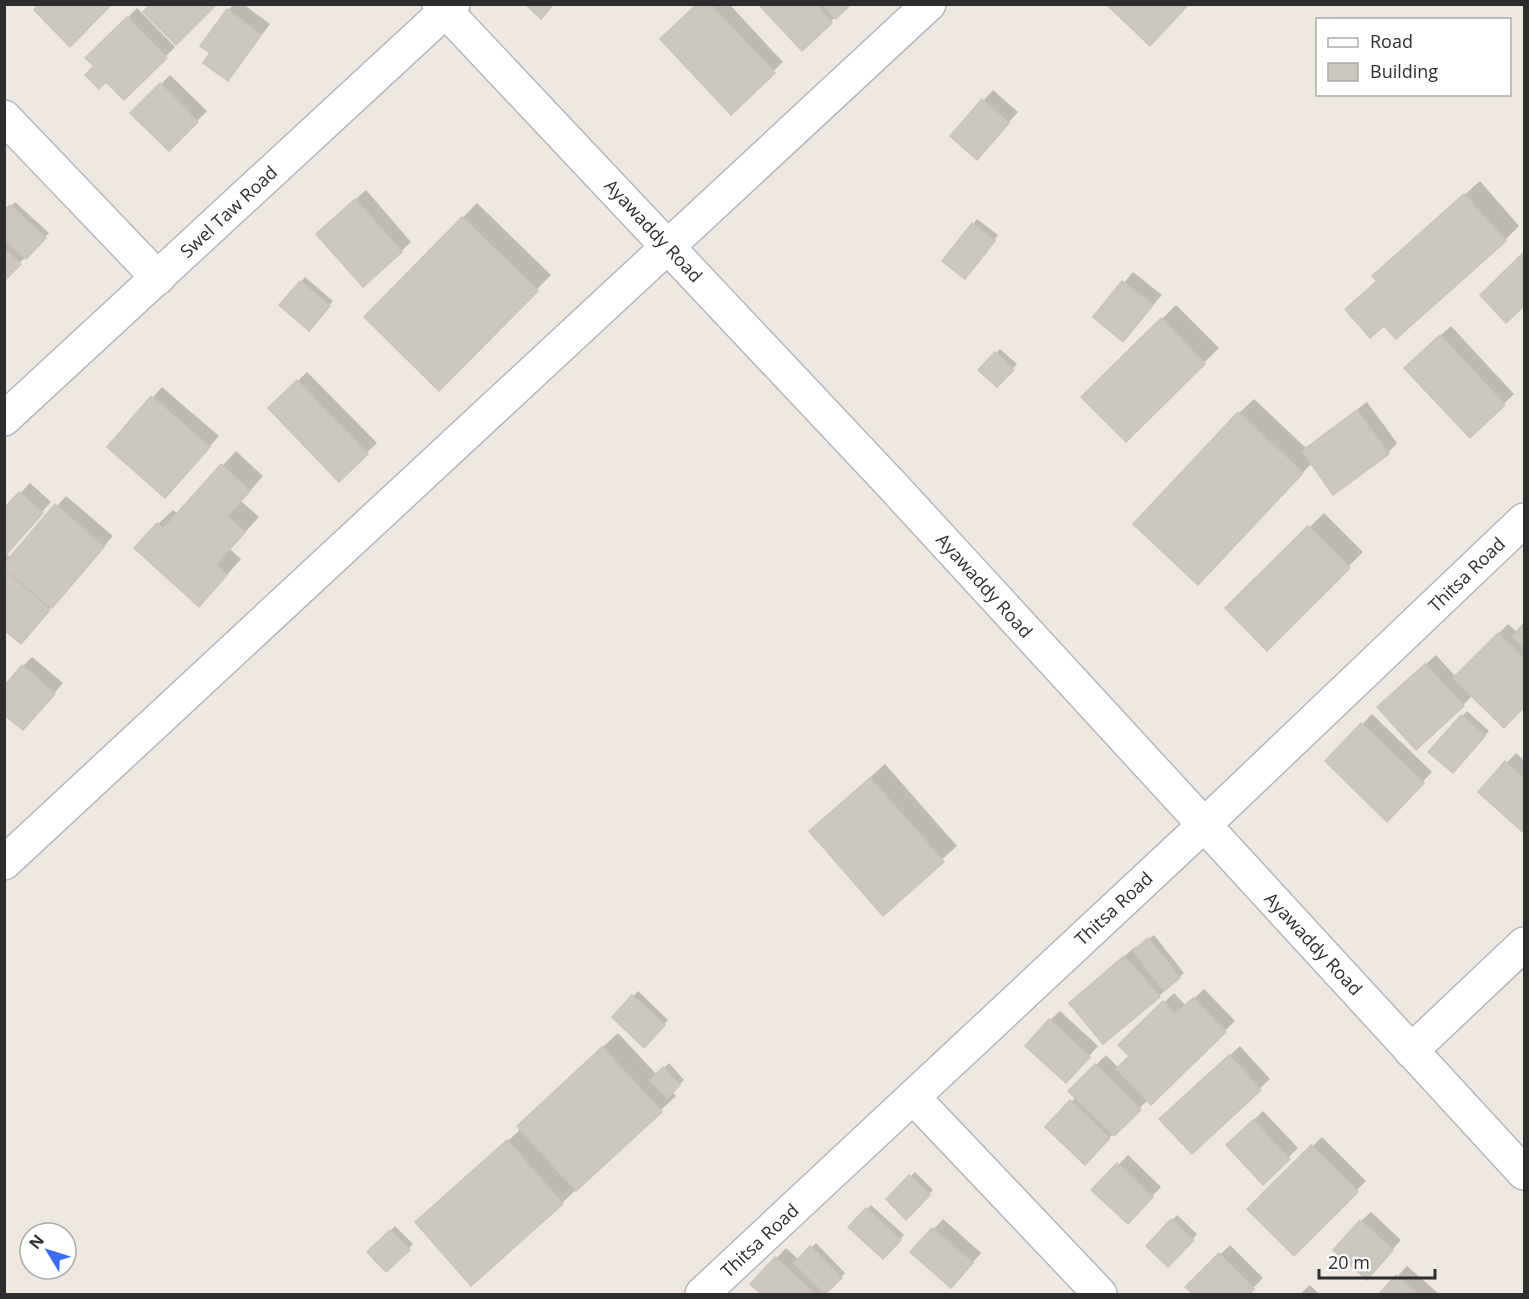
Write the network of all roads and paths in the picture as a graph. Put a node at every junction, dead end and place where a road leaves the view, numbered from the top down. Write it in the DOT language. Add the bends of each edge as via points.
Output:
graph roads {
  1 [pos="928,4"];
  2 [pos="446,7"];
  3 [pos="4,117"];
  4 [pos="668,248"];
  5 [pos="158,278"];
  6 [pos="4,419"];
  7 [pos="1524,520"];
  8 [pos="1203,826"];
  9 [pos="4,863"];
  10 [pos="1524,944"];
  11 [pos="1412,1051"];
  12 [pos="913,1097"];
  13 [pos="1524,1173"];
  14 [pos="706,1293"];
  15 [pos="1100,1294"];
  1 -- 4 [label="street"];
  2 -- 4 [label="street, Ayawaddy Road"];
  2 -- 5 [label="street, Swel Taw Road"];
  3 -- 5 [label="street"];
  4 -- 8 [label="street, Ayawaddy Road" via="891,484"];
  4 -- 9 [label="street"];
  5 -- 6 [label="street, Swel Taw Road"];
  7 -- 8 [label="street, Thitsa Road"];
  8 -- 11 [label="street, Ayawaddy Road"];
  8 -- 12 [label="street, Thitsa Road"];
  10 -- 11 [label="street"];
  11 -- 13 [label="street, Ayawaddy Road"];
  12 -- 14 [label="street, Thitsa Road"];
  12 -- 15 [label="street"];
}
